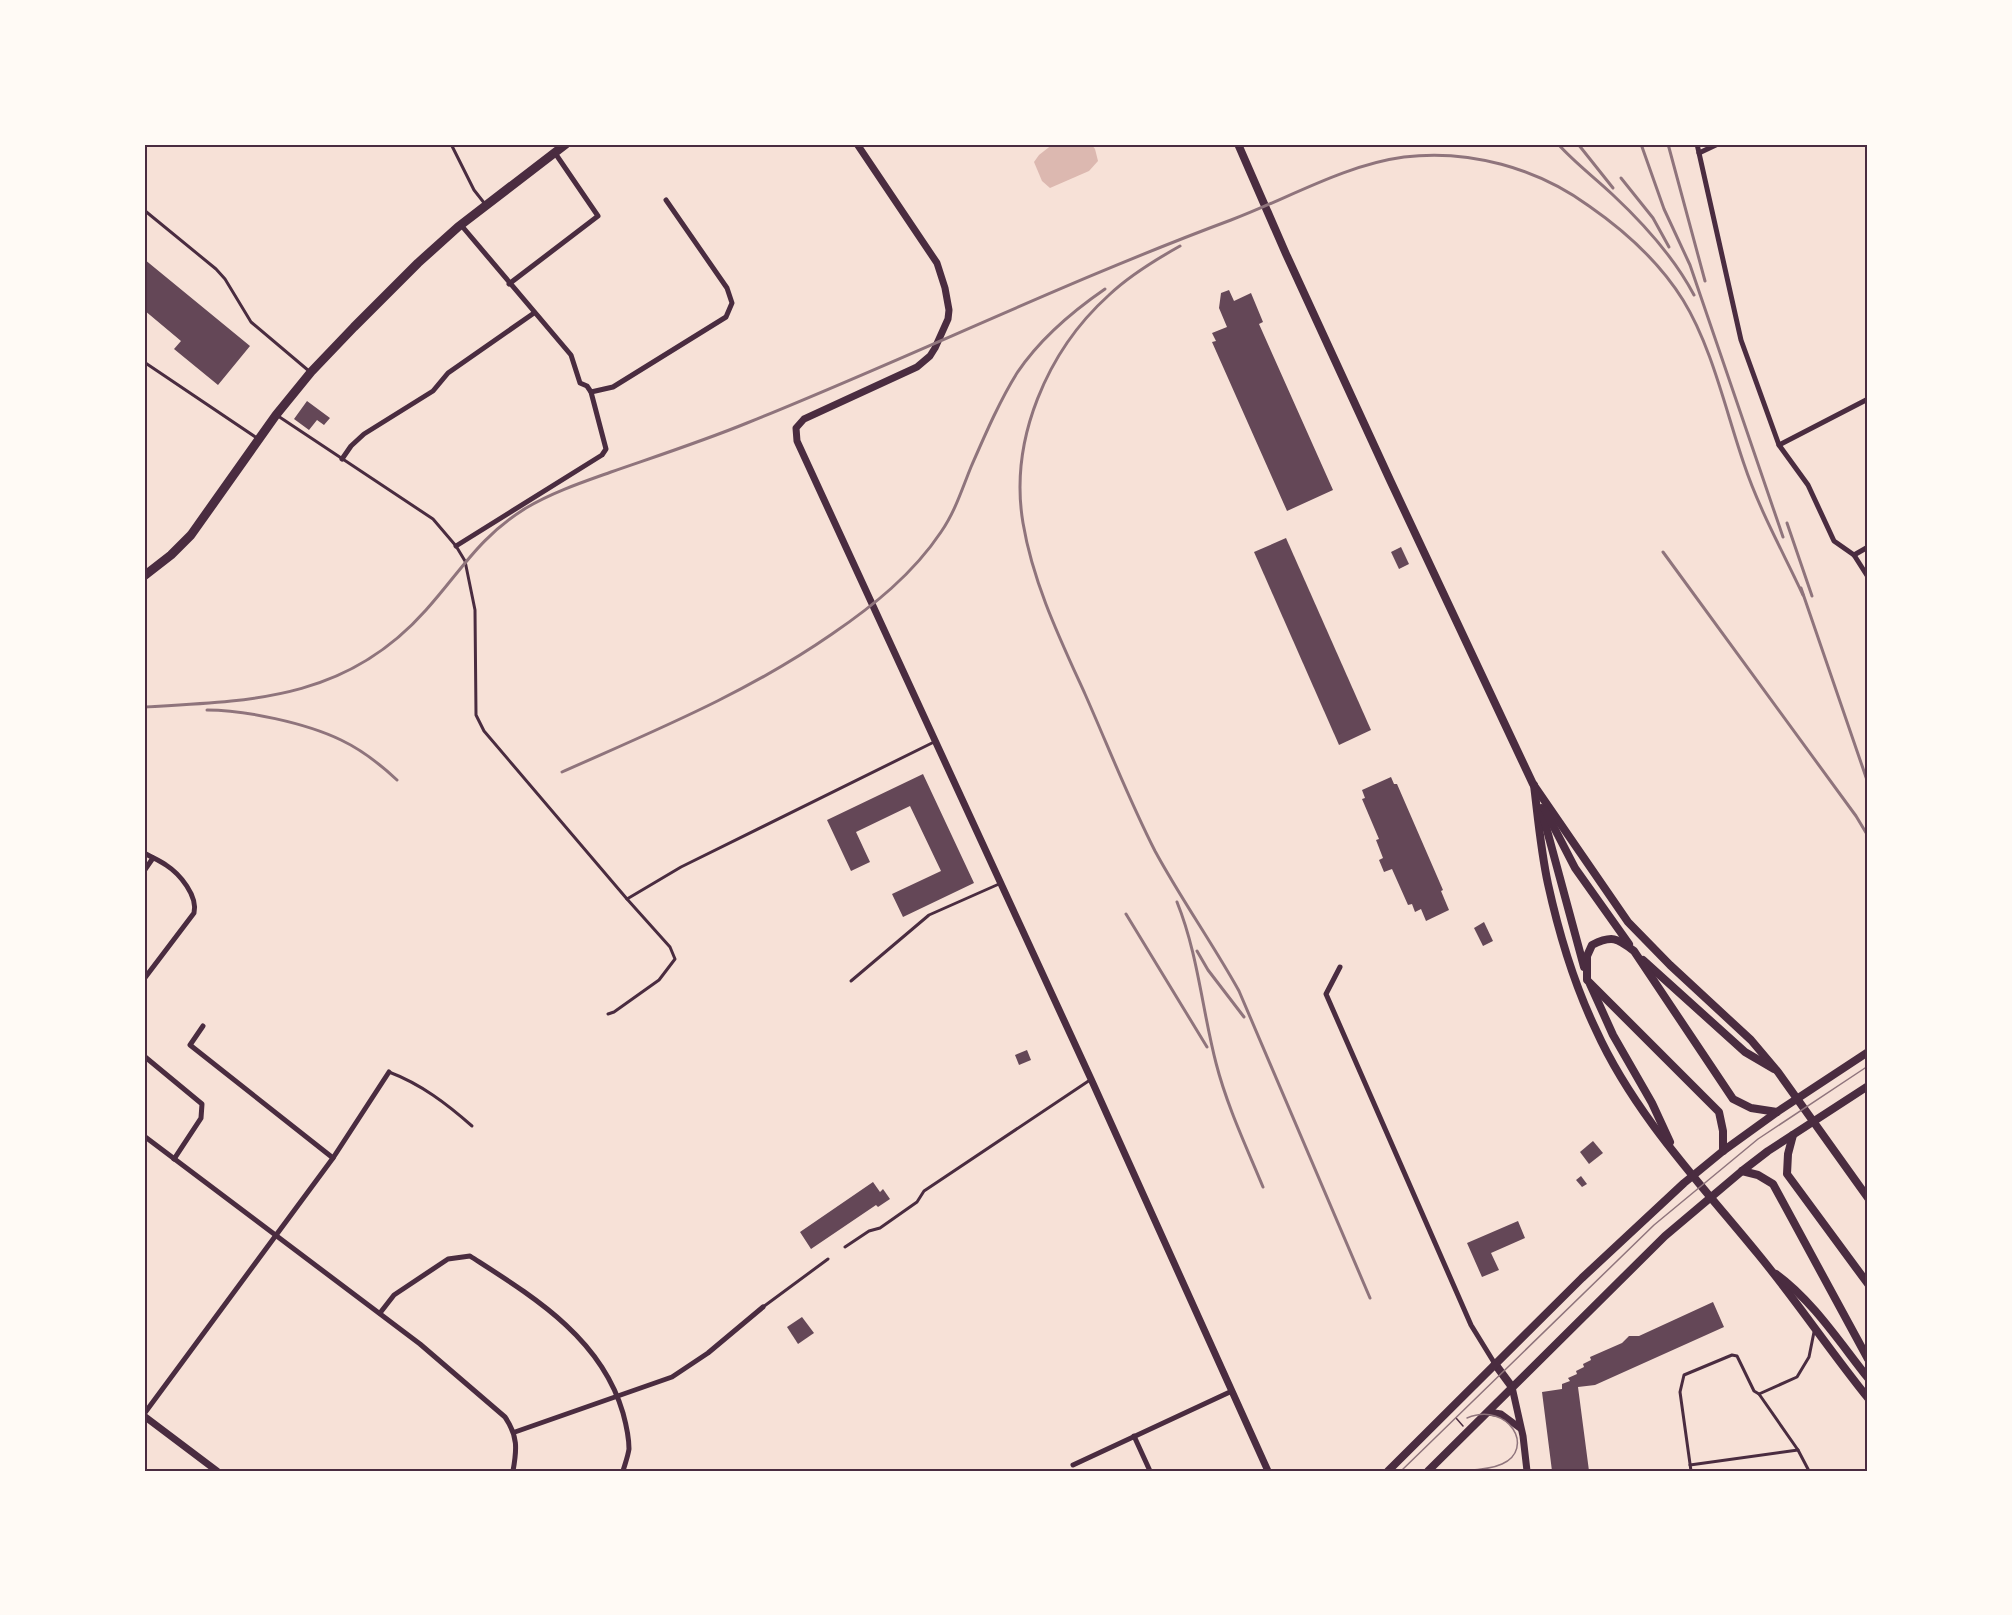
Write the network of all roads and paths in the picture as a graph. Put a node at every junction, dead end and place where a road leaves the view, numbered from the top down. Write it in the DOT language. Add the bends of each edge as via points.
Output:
graph roads {
  1 [pos="451,144"];
  2 [pos="567,144"];
  3 [pos="857,144"];
  4 [pos="1238,144"];
  5 [pos="1697,144"];
  6 [pos="1718,144"];
  7 [pos="555,153"];
  8 [pos="1699,153"];
  9 [pos="666,200"];
  10 [pos="487,205"];
  11 [pos="144,210"];
  12 [pos="461,225"];
  13 [pos="509,284"];
  14 [pos="534,313"];
  15 [pos="144,362"];
  16 [pos="311,372"];
  17 [pos="591,392"];
  18 [pos="1868,399"];
  19 [pos="276,416"];
  20 [pos="259,439"];
  21 [pos="1779,445"];
  22 [pos="342,459"];
  23 [pos="456,546"];
  24 [pos="1868,547"];
  25 [pos="1854,555"];
  26 [pos="144,576"];
  27 [pos="1868,577"];
  28 [pos="936,741"];
  29 [pos="1533,784"];
  30 [pos="144,853"];
  31 [pos="153,858"];
  32 [pos="144,871"];
  33 [pos="1000,883"];
  34 [pos="627,899"];
  35 [pos="1634,951"];
  36 [pos="1340,967"];
  37 [pos="144,979"];
  38 [pos="1587,980"];
  39 [pos="851,981"];
  40 [pos="608,1014"];
  41 [pos="203,1026"];
  42 [pos="1868,1052"];
  43 [pos="144,1056"];
  44 [pos="389,1072"];
  45 [pos="1778,1072"];
  46 [pos="1092,1079"];
  47 [pos="1868,1086"];
  48 [pos="1777,1112"];
  49 [pos="472,1126"];
  50 [pos="1793,1135"];
  51 [pos="144,1136"];
  52 [pos="1673,1150"];
  53 [pos="1723,1151"];
  54 [pos="333,1158"];
  55 [pos="174,1159"];
  56 [pos="1742,1171"];
  57 [pos="1868,1198"];
  58 [pos="276,1236"];
  59 [pos="845,1247"];
  60 [pos="828,1259"];
  61 [pos="1770,1269"];
  62 [pos="1868,1284"];
  63 [pos="763,1307"];
  64 [pos="380,1313"];
  65 [pos="1815,1330"];
  66 [pos="1868,1359"];
  67 [pos="1495,1364"];
  68 [pos="1868,1378"];
  69 [pos="1512,1387"];
  70 [pos="1232,1391"];
  71 [pos="1759,1394"];
  72 [pos="618,1397"];
  73 [pos="1868,1398"];
  74 [pos="1449,1410"];
  75 [pos="1488,1412"];
  76 [pos="144,1415"];
  77 [pos="1521,1428"];
  78 [pos="515,1432"];
  79 [pos="1468,1432"];
  80 [pos="1134,1436"];
  81 [pos="1798,1450"];
  82 [pos="1073,1465"];
  83 [pos="1690,1465"];
  84 [pos="217,1471"];
  85 [pos="513,1471"];
  86 [pos="623,1471"];
  87 [pos="1150,1471"];
  88 [pos="1268,1471"];
  89 [pos="1388,1471"];
  90 [pos="1428,1471"];
  91 [pos="1527,1471"];
  92 [pos="1691,1471"];
  93 [pos="1809,1471"];
  1 -- 10 [label="lane" via="474,190"];
  2 -- 7 [label="main road"];
  3 -- 28 [label="street" via="937,263 945,288 948,319 925,360 894,379 804,419 796,428 796,435"];
  4 -- 29 [label="main road"];
  5 -- 8 [label="street"];
  6 -- 8 [label="street"];
  7 -- 10 [label="main road"];
  7 -- 13 [label="street" via="598,216"];
  8 -- 21 [label="street" via="1741,339"];
  9 -- 17 [label="street" via="727,288 732,303 726,317 613,387"];
  10 -- 12 [label="main road"];
  11 -- 16 [label="lane" via="216,269 251,322"];
  12 -- 13 [label="street"];
  12 -- 16 [label="main road"];
  13 -- 14 [label="street"];
  14 -- 17 [label="street" via="571,355 580,383"];
  14 -- 22 [label="street" via="448,373 433,391 364,434"];
  15 -- 20 [label="lane"];
  16 -- 19 [label="main road"];
  17 -- 23 [label="street" via="606,449 602,455"];
  18 -- 21 [label="street"];
  19 -- 20 [label="main road"];
  19 -- 22 [label="lane"];
  20 -- 26 [label="main road" via="191,535"];
  21 -- 25 [label="street" via="1808,485 1834,541"];
  22 -- 23 [label="lane" via="433,519"];
  23 -- 34 [label="lane" via="465,561 475,609 476,715 484,730"];
  24 -- 25 [label="street"];
  25 -- 27 [label="street"];
  28 -- 33 [label="street"];
  28 -- 34 [label="lane" via="681,867"];
  29 -- 35 [label="main road" via="1575,868"];
  29 -- 38 [label="main road"];
  29 -- 45 [label="main road" via="1628,922 1751,1040"];
  29 -- 52 [label="main road" via="1548,884 1578,988 1616,1069"];
  30 -- 31 [label="street"];
  31 -- 32 [label="street"];
  31 -- 37 [label="street" via="168,866 192,894 195,907 194,914"];
  33 -- 39 [label="lane" via="929,915"];
  33 -- 46 [label="street"];
  34 -- 40 [label="lane" via="670,946 675,959 659,980"];
  35 -- 38 [label="main road" via="1617,939 1592,945 1587,956"];
  35 -- 45 [label="main road" via="1745,1052"];
  35 -- 48 [label="main road" via="1733,1099 1751,1108"];
  36 -- 67 [label="street" via="1326,994 1471,1324"];
  38 -- 52 [label="main road"];
  38 -- 53 [label="main road" via="1719,1112"];
  41 -- 54 [label="street" via="190,1045"];
  42 -- 48 [label="main road"];
  43 -- 55 [label="street" via="202,1104 201,1118"];
  44 -- 49 [label="lane" via="414,1082"];
  44 -- 54 [label="street"];
  45 -- 57 [label="main road"];
  46 -- 59 [label="lane" via="924,1191 917,1202 880,1228"];
  46 -- 70 [label="street"];
  47 -- 50 [label="main road"];
  48 -- 53 [label="main road"];
  50 -- 56 [label="main road"];
  50 -- 62 [label="main road" via="1787,1174"];
  51 -- 55 [label="street"];
  52 -- 61 [label="main road"];
  53 -- 67 [label="main road" via="1647,1216"];
  54 -- 58 [label="street"];
  55 -- 58 [label="street"];
  56 -- 66 [label="main road" via="1773,1184"];
  56 -- 69 [label="main road" via="1665,1236"];
  58 -- 64 [label="street"];
  58 -- 76 [label="street"];
  60 -- 63 [label="lane"];
  61 -- 65 [label="main road"];
  61 -- 68 [label="main road" via="1790,1283"];
  63 -- 72 [label="street" via="672,1377"];
  64 -- 72 [label="street" via="394,1295 448,1259 470,1256 561,1319 595,1356"];
  64 -- 78 [label="street" via="469,1385 505,1417"];
  65 -- 71 [label="lane" via="1809,1357 1797,1377"];
  65 -- 73 [label="main road"];
  67 -- 69 [label="main road"];
  67 -- 74 [label="main road"];
  69 -- 75 [label="main road"];
  69 -- 77 [label="street"];
  70 -- 80 [label="street"];
  70 -- 88 [label="street"];
  71 -- 81 [label="lane"];
  71 -- 83 [label="lane" via="1737,1356 1684,1375 1680,1392"];
  72 -- 78 [label="street"];
  72 -- 86 [label="street" via="629,1449"];
  74 -- 79 [label="path"];
  74 -- 89 [label="main road"];
  75 -- 77 [label="street" via="1501,1414"];
  75 -- 79 [label="main road"];
  76 -- 84 [label="street"];
  77 -- 91 [label="street"];
  78 -- 85 [label="street"];
  79 -- 90 [label="main road"];
  80 -- 82 [label="street"];
  80 -- 87 [label="street"];
  81 -- 83 [label="lane"];
  81 -- 93 [label="lane"];
  83 -- 92 [label="lane"];
}
